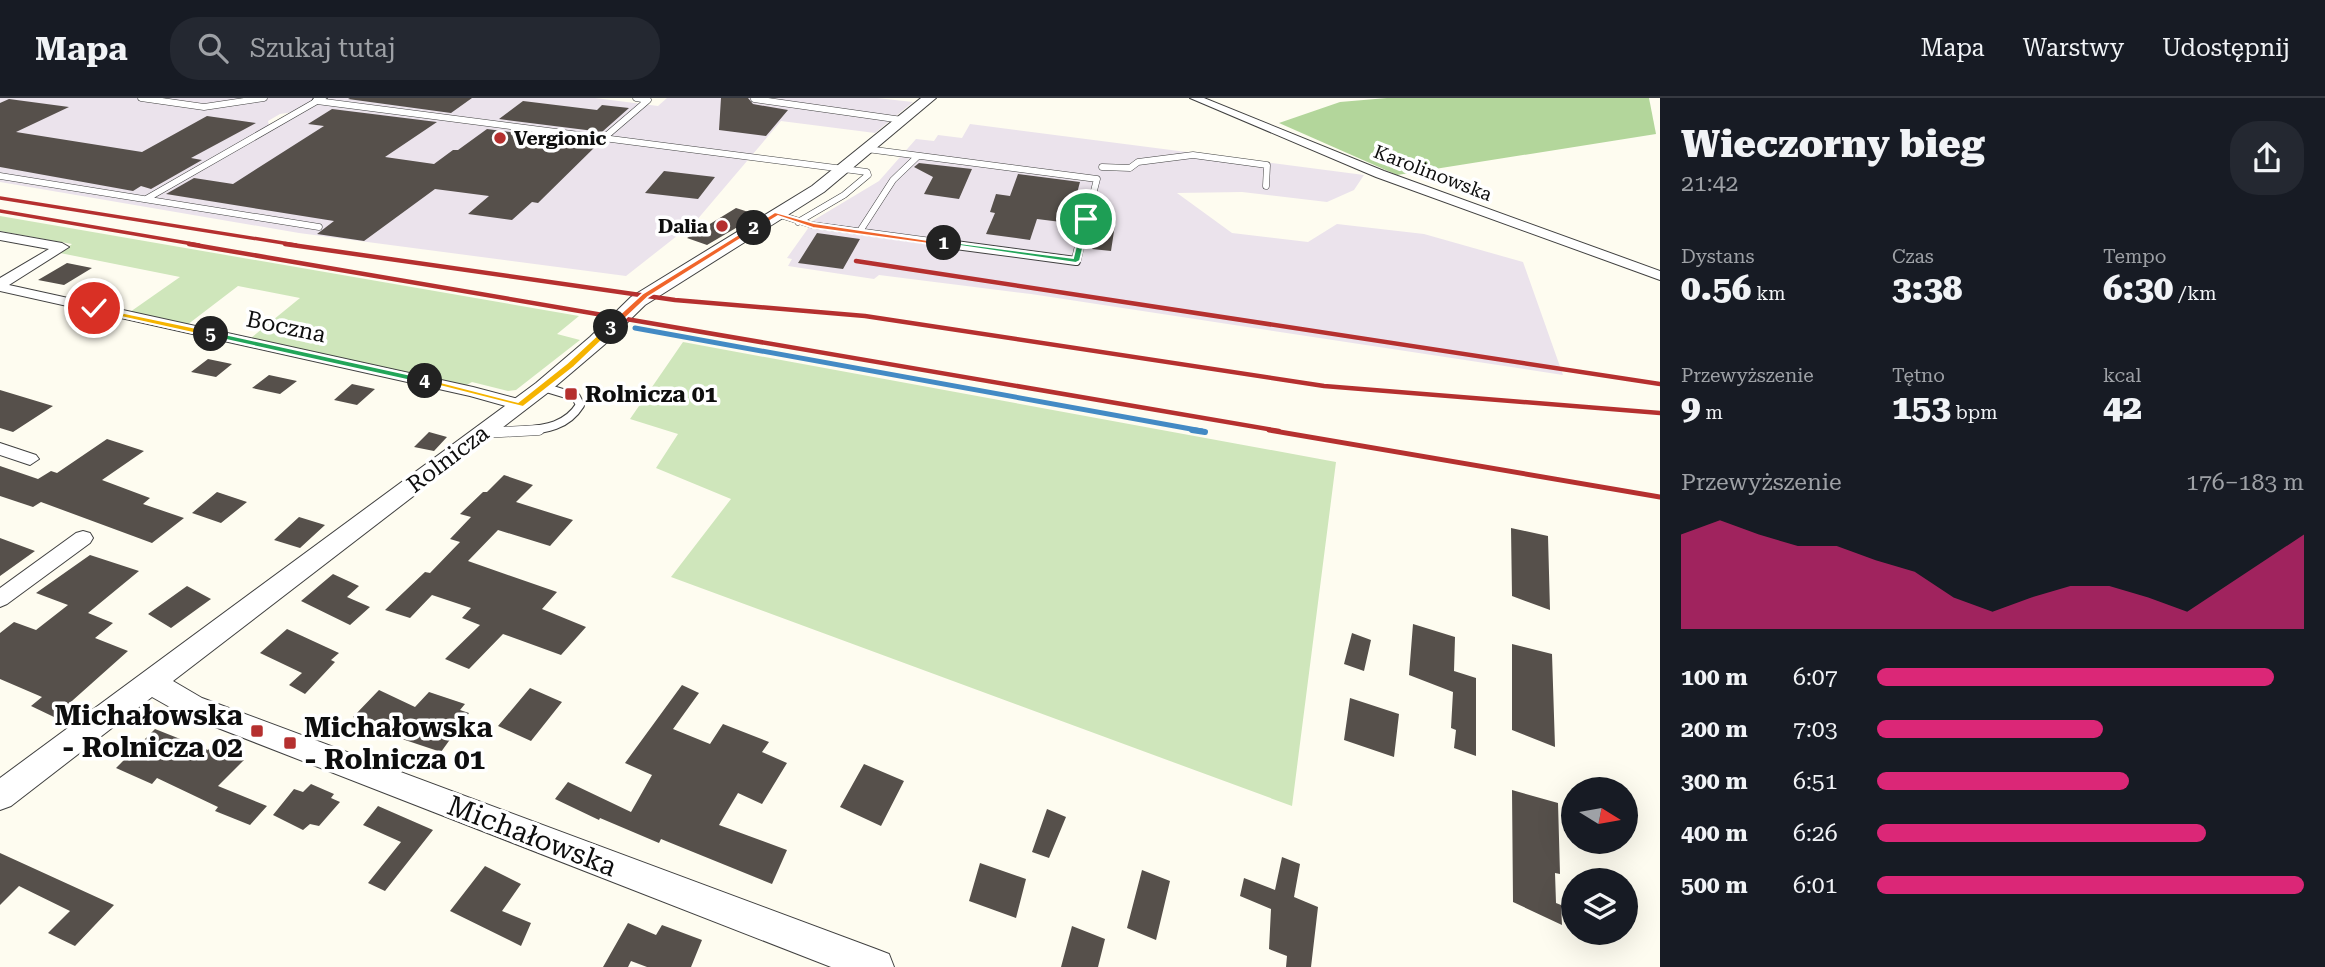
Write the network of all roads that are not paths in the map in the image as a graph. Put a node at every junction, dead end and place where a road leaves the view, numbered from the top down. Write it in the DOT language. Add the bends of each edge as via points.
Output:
graph roads {
  1 [pos="141,98"];
  2 [pos="264,98"];
  3 [pos="636,98"];
  4 [pos="929,98"];
  5 [pos="1195,98"];
  6 [pos="319,99"];
  7 [pos="754,99"];
  8 [pos="902,120"];
  9 [pos="606,136"];
  10 [pos="867,149"];
  11 [pos="918,156"];
  12 [pos="1102,167"];
  13 [pos="844,168"];
  14 [pos="0,176"];
  15 [pos="1266,186"];
  16 [pos="146,199"];
  17 [pos="777,214"];
  18 [pos="798,222"];
  19 [pos="319,228"];
  20 [pos="860,231"];
  21 [pos="0,236"];
  22 [pos="1660,276"];
  23 [pos="0,286"];
  24 [pos="543,387"];
  25 [pos="520,405"];
  26 [pos="483,433"];
  27 [pos="0,449"];
  28 [pos="30,459"];
  29 [pos="83,538"];
  30 [pos="0,598"];
  31 [pos="151,683"];
  32 [pos="0,796"];
  33 [pos="876,967"];
  1 -- 2 [label="lane" via="204,107"];
  3 -- 9 [label="lane" via="648,100"];
  4 -- 8 [label="street, Rolnicza"];
  5 -- 22 [label="street, Karolinowska" via="1380,174"];
  6 -- 9 [label="lane"];
  6 -- 16 [label="lane"];
  7 -- 8 [label="lane"];
  8 -- 10 [label="street, Rolnicza"];
  9 -- 13 [label="lane"];
  10 -- 11 [label="lane"];
  10 -- 13 [label="street, Rolnicza"];
  11 -- 20 [label="lane" via="893,180"];
  11 -- 20 [label="lane" via="1097,179 1076,261"];
  12 -- 15 [label="lane" via="1130,168 1138,162 1193,156 1268,165"];
  13 -- 17 [label="street, Rolnicza"];
  13 -- 18 [label="lane" via="869,175"];
  14 -- 16 [label="lane"];
  16 -- 19 [label="lane"];
  17 -- 18 [label="lane"];
  17 -- 24 [label="street, Rolnicza" via="645,296"];
  18 -- 20 [label="lane"];
  21 -- 23 [label="street" via="62,247"];
  23 -- 25 [label="street, Boczna"];
  24 -- 25 [label="street, Rolnicza"];
  24 -- 26 [label="lane" via="576,397 578,410 551,428"];
  25 -- 26 [label="street, Rolnicza"];
  26 -- 31 [label="street, Rolnicza"];
  27 -- 28 [label="street"];
  29 -- 30 [label="street"];
  31 -- 32 [label="street, Rolnicza"];
  31 -- 33 [label="street, Michałowska" via="192,706"];
}
